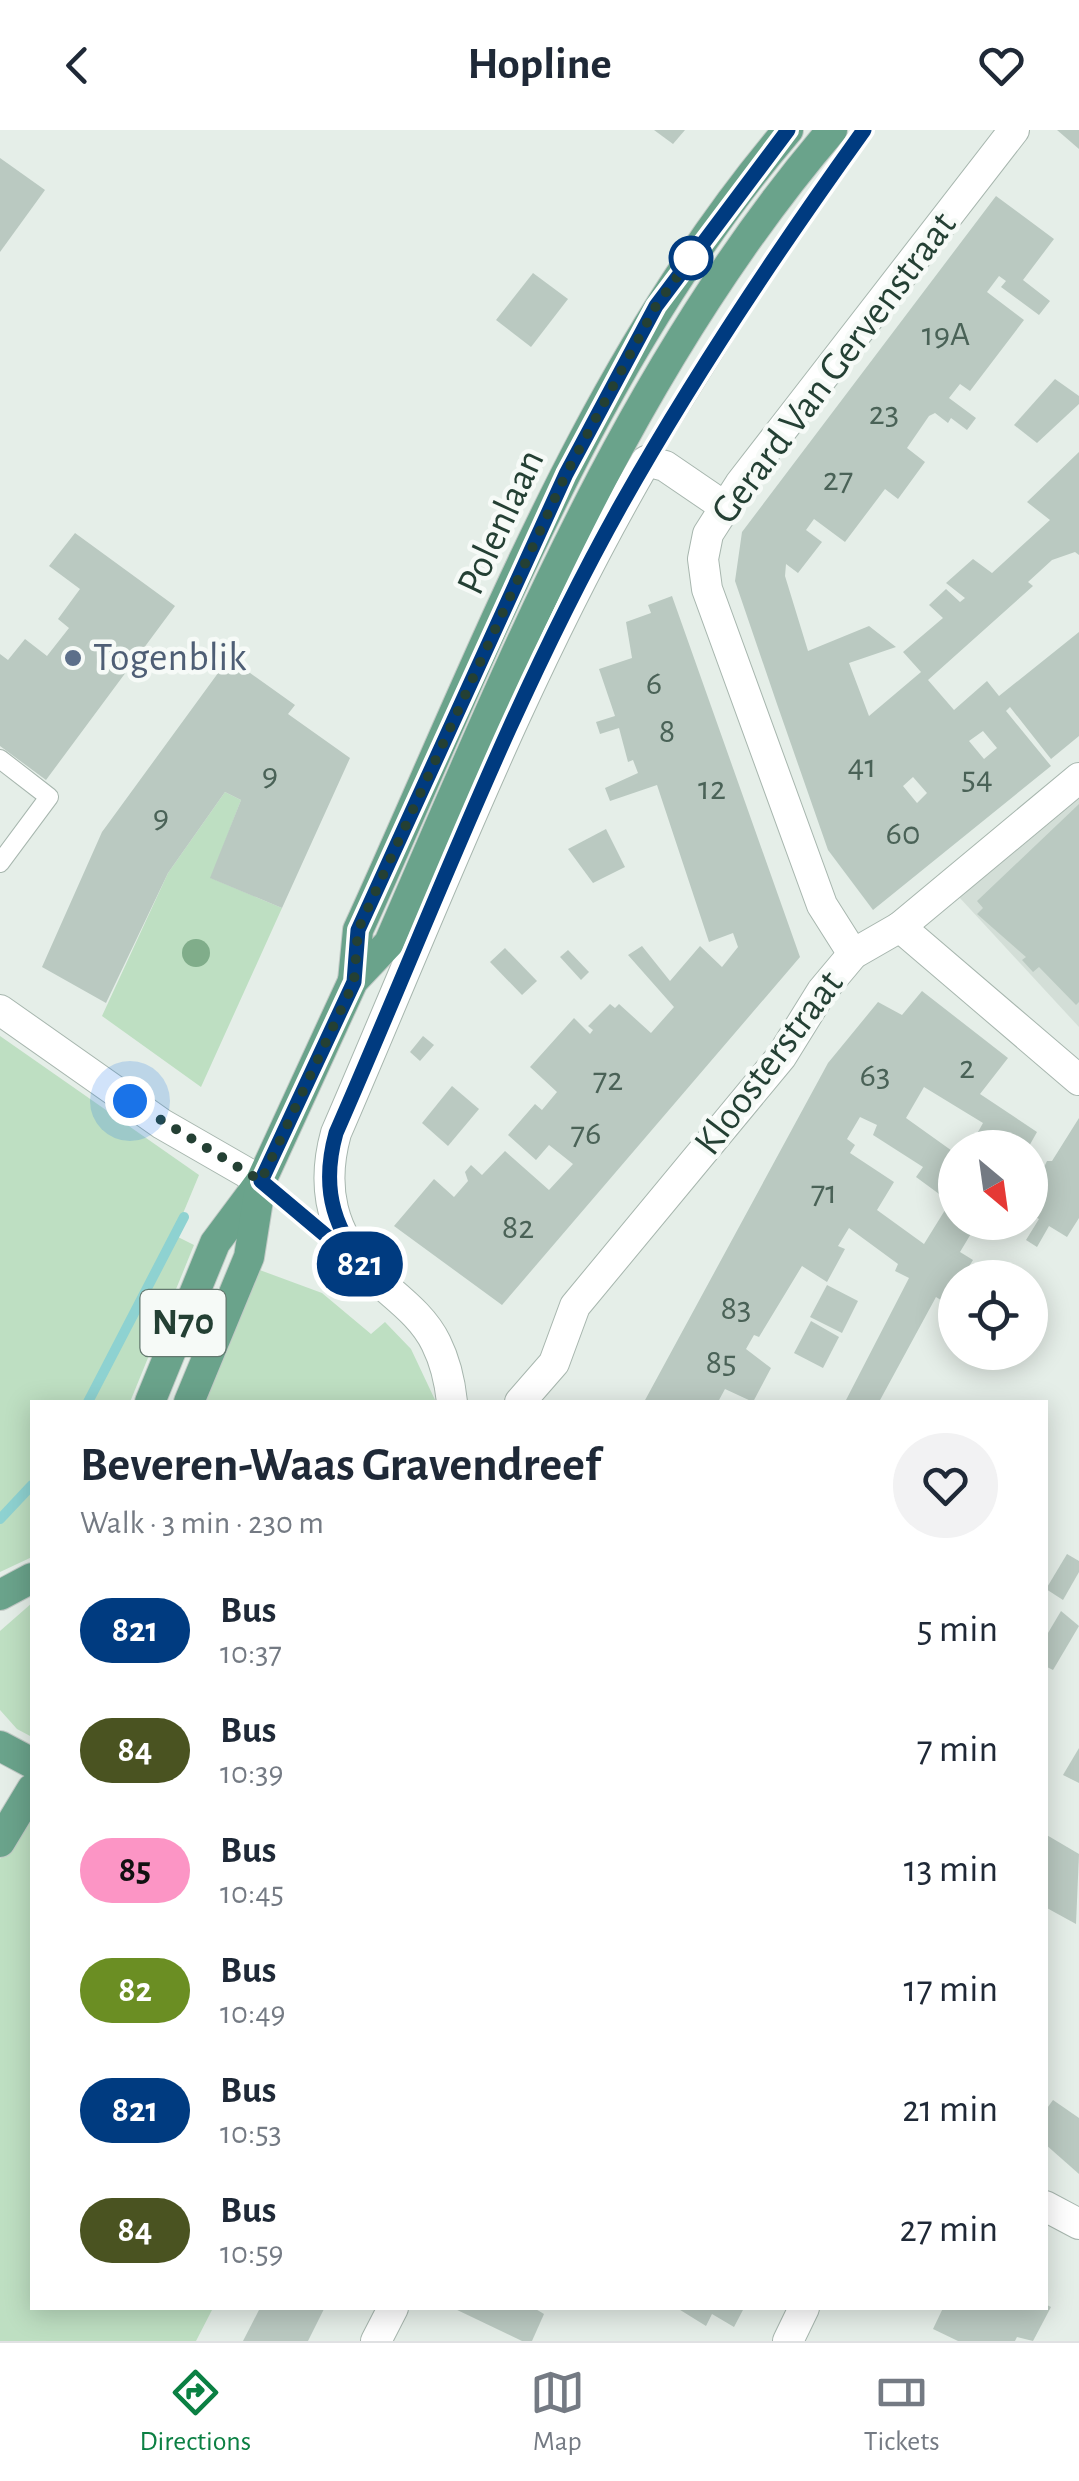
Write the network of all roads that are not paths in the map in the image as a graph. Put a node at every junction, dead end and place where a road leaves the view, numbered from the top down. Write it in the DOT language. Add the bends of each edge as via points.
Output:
graph roads {
  1 [pos="788,130"];
  2 [pos="832,130"];
  3 [pos="864,130"];
  4 [pos="1014,130"];
  5 [pos="646,462"];
  6 [pos="725,508"];
  7 [pos="0,759"];
  8 [pos="1079,778"];
  9 [pos="0,864"];
  10 [pos="900,927"];
  11 [pos="853,954"];
  12 [pos="354,982"];
  13 [pos="0,1010"];
  14 [pos="1079,1080"];
  15 [pos="261,1181"];
  16 [pos="374,1276"];
  17 [pos="151,1400"];
  18 [pos="190,1400"];
  19 [pos="451,1400"];
  20 [pos="522,1400"];
  21 [pos="30,1579"];
  22 [pos="0,1595"];
  23 [pos="0,1746"];
  24 [pos="30,1762"];
  25 [pos="30,1792"];
  26 [pos="0,1842"];
  27 [pos="1048,2208"];
  28 [pos="1079,2224"];
  29 [pos="392,2310"];
  30 [pos="803,2310"];
  31 [pos="376,2341"];
  32 [pos="788,2341"];
  1 -- 12 [label="main road, Polenlaan / N70" via="656,306 566,474 358,930"];
  2 -- 12 [label="main road, Polenlaan / N70" via="706,296 594,490 545,586 389,944"];
  3 -- 5 [label="lane" via="760,277"];
  4 -- 6 [label="street, Gerard Van Gervenstraat"];
  5 -- 6 [label="street" via="665,466"];
  5 -- 16 [label="street" via="505,741 336,1133 328,1195 336,1224"];
  6 -- 11 [label="street, Gerard Van Gervenstraat" via="708,534 703,559 715,620 822,905"];
  7 -- 9 [label="lane" via="49,796"];
  8 -- 10 [label="street, Kloosterstraat"];
  10 -- 11 [label="street, Kloosterstraat"];
  10 -- 14 [label="street"];
  11 -- 20 [label="street, Kloosterstraat" via="781,1057 575,1306 554,1362"];
  12 -- 15 [label="main road, Polenlaan / N70"];
  13 -- 15 [label="street" via="162,1124"];
  15 -- 16 [label="lane"];
  15 -- 17 [label="main road, N70" via="215,1243"];
  15 -- 18 [label="main road, Polenlaan / N70" via="249,1258"];
  16 -- 19 [label="street" via="436,1342"];
  21 -- 22 [label="main road"];
  23 -- 24 [label="main road"];
  25 -- 26 [label="main road"];
  27 -- 28 [label="street"];
  29 -- 31 [label="street"];
  30 -- 32 [label="street"];
}
